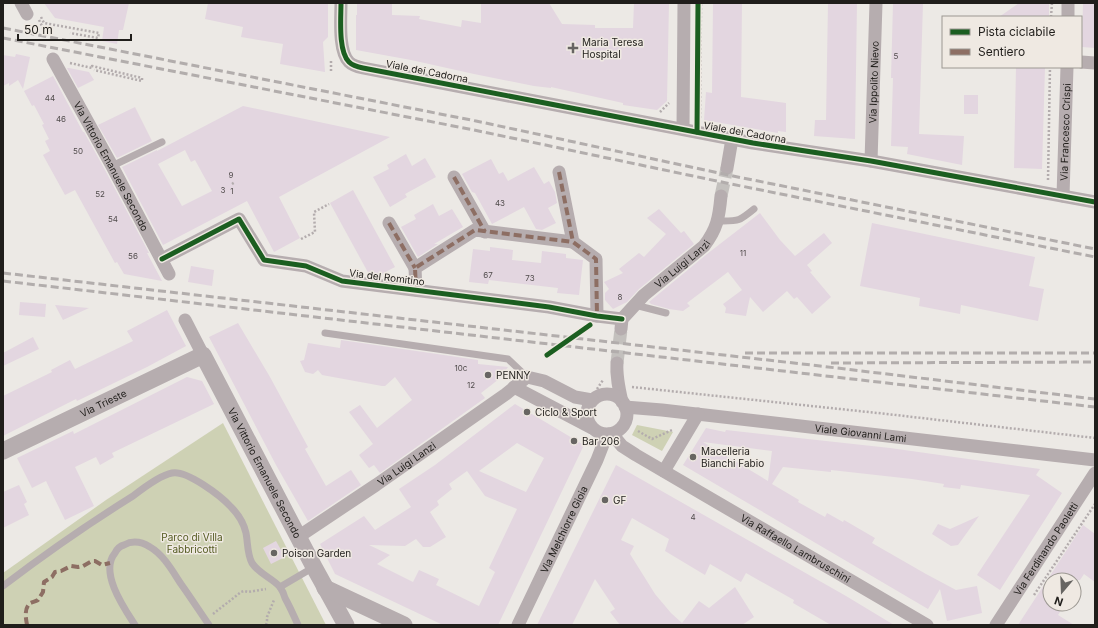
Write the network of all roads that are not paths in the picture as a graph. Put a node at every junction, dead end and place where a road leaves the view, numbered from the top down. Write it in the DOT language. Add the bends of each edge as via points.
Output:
graph roads {
  1 [pos="341,3"];
  2 [pos="684,3"];
  3 [pos="876,3"];
  4 [pos="1068,3"];
  5 [pos="1068,16"];
  6 [pos="53,59"];
  7 [pos="1082,62"];
  8 [pos="1095,63"];
  9 [pos="1067,68"];
  10 [pos="683,129"];
  11 [pos="732,139"];
  12 [pos="162,142"];
  13 [pos="871,161"];
  14 [pos="112,166"];
  15 [pos="727,168"];
  16 [pos="559,172"];
  17 [pos="454,176"];
  18 [pos="721,196"];
  19 [pos="1063,196"];
  20 [pos="1095,202"];
  21 [pos="754,208"];
  22 [pos="718,221"];
  23 [pos="390,223"];
  24 [pos="485,232"];
  25 [pos="573,242"];
  26 [pos="162,259"];
  27 [pos="415,268"];
  28 [pos="169,274"];
  29 [pos="416,290"];
  30 [pos="635,304"];
  31 [pos="666,313"];
  32 [pos="597,316"];
  33 [pos="186,320"];
  34 [pos="325,333"];
  35 [pos="204,355"];
  36 [pos="527,377"];
  37 [pos="514,387"];
  38 [pos="595,398"];
  39 [pos="624,404"];
  40 [pos="698,414"];
  41 [pos="592,428"];
  42 [pos="611,434"];
  43 [pos="3,451"];
  44 [pos="636,455"];
  45 [pos="598,460"];
  46 [pos="1095,460"];
  47 [pos="664,471"];
  48 [pos="1095,473"];
  49 [pos="298,537"];
  50 [pos="314,567"];
  51 [pos="3,586"];
  52 [pos="280,587"];
  53 [pos="325,588"];
  54 [pos="377,613"];
  55 [pos="208,622"];
  56 [pos="135,625"];
  57 [pos="298,625"];
  58 [pos="346,625"];
  59 [pos="404,625"];
  60 [pos="518,625"];
  61 [pos="927,625"];
  62 [pos="996,625"];
  1 -- 10 [label="street, Viale dei Cadorna" via="342,50 348,61 355,66"];
  2 -- 10 [label="street"];
  3 -- 13 [label="street, Via Ippolito Nievo"];
  4 -- 5 [label="street"];
  6 -- 14 [label="street, Via Vittorio Emanuele Secondo"];
  7 -- 8 [label="street"];
  9 -- 19 [label="street, Via Francesco Crispi"];
  10 -- 11 [label="street, Viale dei Cadorna" via="698,128"];
  11 -- 13 [label="street, Viale dei Cadorna"];
  11 -- 15 [label="street"];
  12 -- 14 [label="lane"];
  13 -- 19 [label="street, Viale dei Cadorna"];
  14 -- 26 [label="street, Via Vittorio Emanuele Secondo"];
  16 -- 25 [label="street"];
  17 -- 24 [label="street"];
  18 -- 22 [label="street, Via Luigi Lanzi"];
  19 -- 20 [label="street, Viale dei Cadorna"];
  21 -- 22 [label="lane" via="740,220"];
  22 -- 30 [label="street, Via Luigi Lanzi" via="704,246"];
  23 -- 27 [label="street, Via del Romitino"];
  24 -- 25 [label="street, Via del Romitino"];
  24 -- 27 [label="street, Via del Romitino" via="475,230"];
  25 -- 32 [label="street, Via del Romitino" via="596,258"];
  26 -- 28 [label="street, Via Vittorio Emanuele Secondo"];
  26 -- 29 [label="street, Via del Romitino" via="239,219 264,260 306,266 342,281"];
  27 -- 29 [label="street, Via del Romitino"];
  29 -- 32 [label="street, Via del Romitino" via="549,307"];
  30 -- 31 [label="lane"];
  30 -- 32 [label="street, Via Luigi Lanzi" via="622,324"];
  33 -- 35 [label="street, Via Vittorio Emanuele Secondo"];
  34 -- 36 [label="lane" via="508,359"];
  35 -- 43 [label="street, Via Trieste"];
  35 -- 49 [label="street, Via Vittorio Emanuele Secondo"];
  36 -- 37 [label="street, Via Luigi Lanzi"];
  36 -- 38 [label="street" via="544,381 575,397"];
  37 -- 41 [label="street"];
  37 -- 49 [label="street, Via Luigi Lanzi"];
  38 -- 39 [label="street" via="609,394"];
  38 -- 39 [label="street" via="617,366 618,387"];
  38 -- 41 [label="street" via="586,414"];
  39 -- 40 [label="street, Viale Giovanni Lami"];
  39 -- 42 [label="street" via="627,417 625,424"];
  40 -- 46 [label="street, Viale Giovanni Lami"];
  40 -- 47 [label="street"];
  41 -- 42 [label="street" via="598,433"];
  42 -- 44 [label="street" via="622,446"];
  42 -- 45 [label="street, Via Melchiorre Gioia" via="604,442"];
  44 -- 45 [label="street" via="615,451 606,453"];
  44 -- 47 [label="street, Via Raffaello Lambruschini"];
  45 -- 60 [label="street, Via Melchiorre Gioia"];
  47 -- 61 [label="street, Via Raffaello Lambruschini"];
  48 -- 62 [label="street, Via Ferdinando Paoletti"];
  49 -- 50 [label="street, Via Vittorio Emanuele Secondo"];
  50 -- 52 [label="lane"];
  50 -- 53 [label="street, Via Vittorio Emanuele Secondo"];
  51 -- 52 [label="lane" via="108,512 159,479 175,473 206,486 232,508 244,525 252,562 261,573"];
  52 -- 57 [label="lane"];
  53 -- 54 [label="street"];
  53 -- 58 [label="street, Via Vittorio Emanuele Secondo"];
  54 -- 58 [label="street" via="360,615"];
  54 -- 59 [label="street"];
  55 -- 56 [label="lane" via="163,559 151,547 135,542 122,545 117,550 110,563 110,570 118,595"];
}
